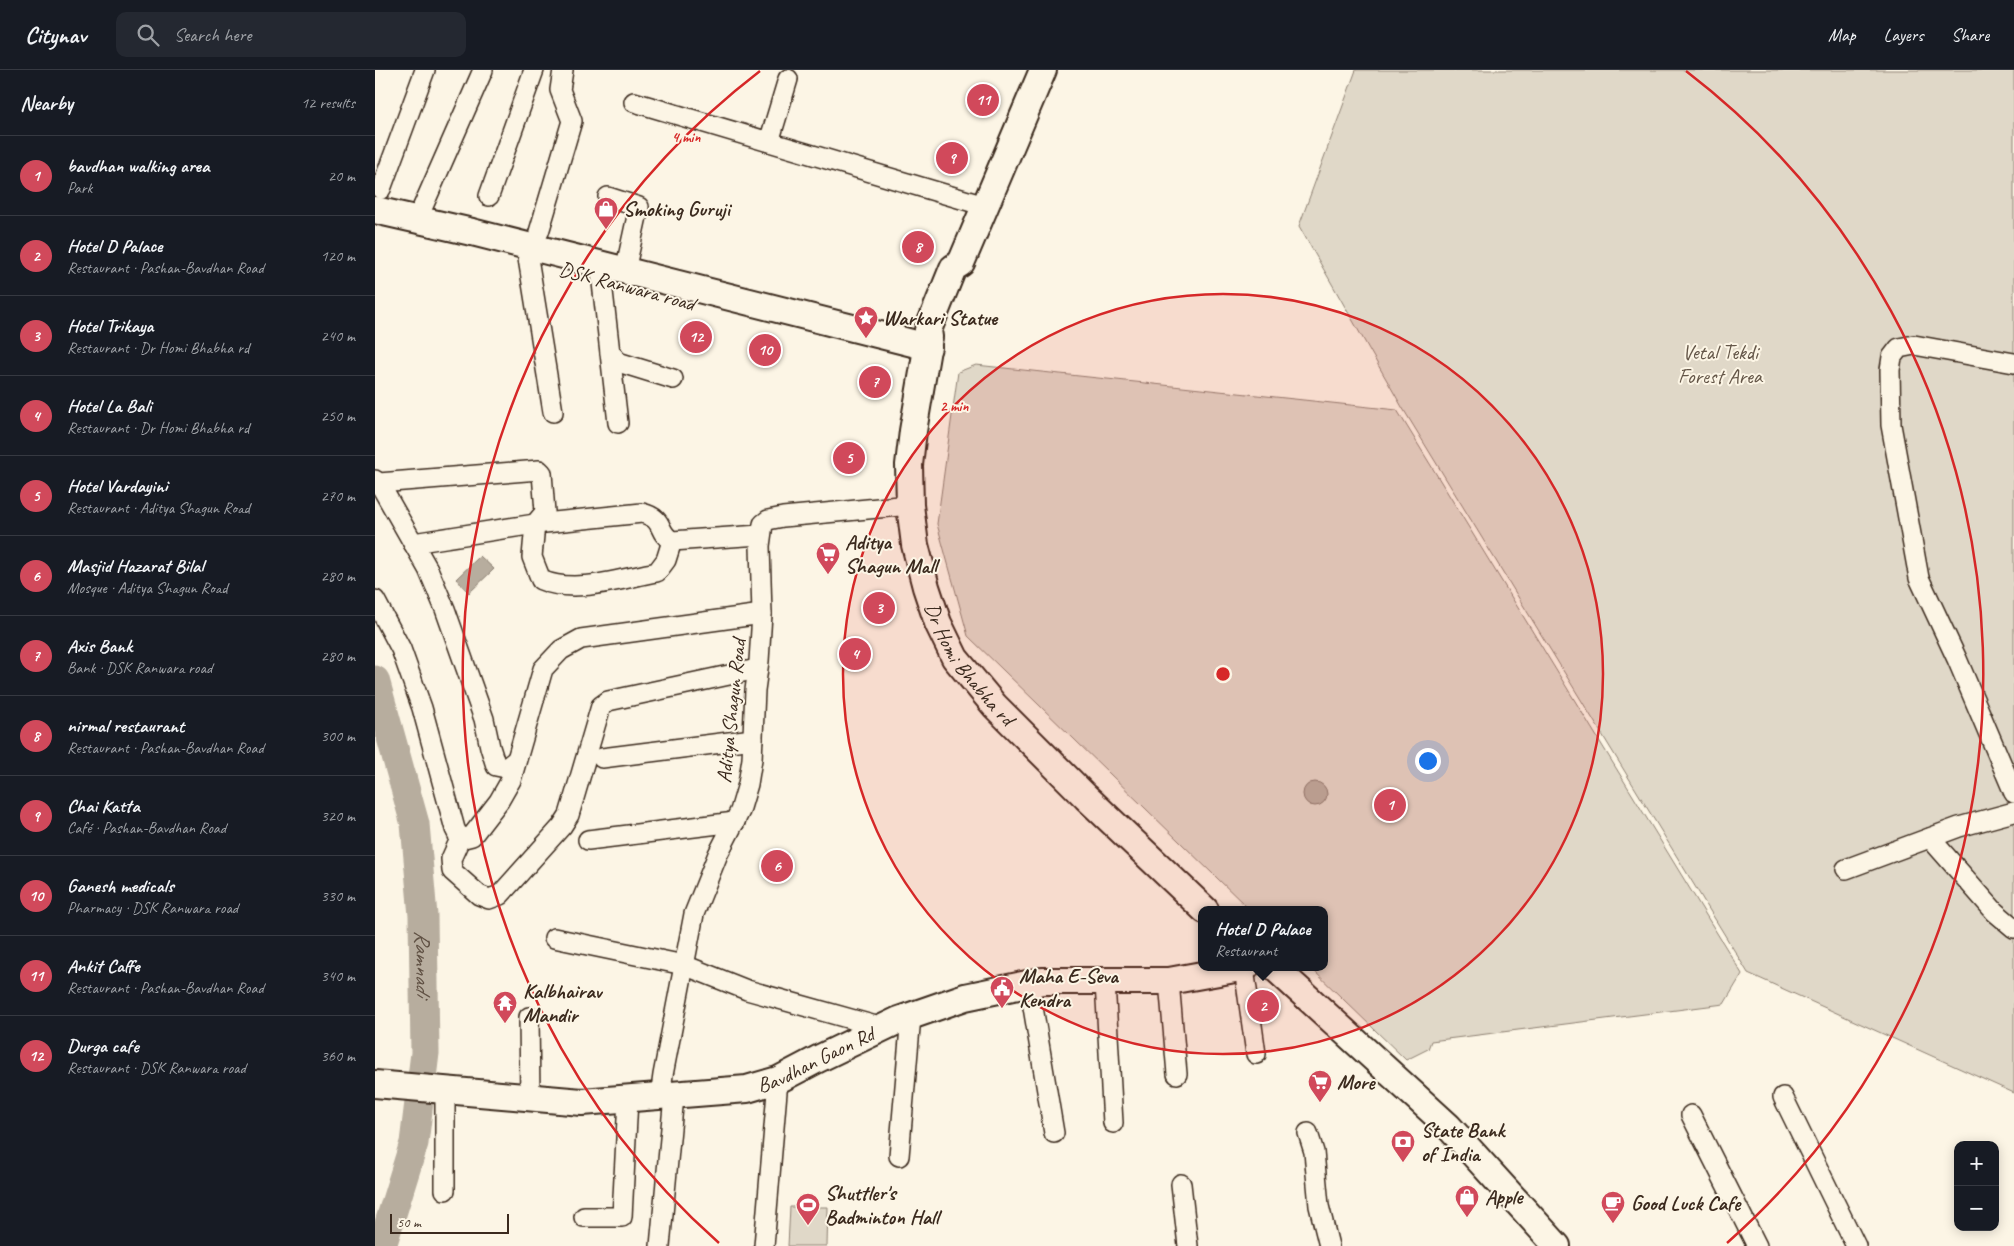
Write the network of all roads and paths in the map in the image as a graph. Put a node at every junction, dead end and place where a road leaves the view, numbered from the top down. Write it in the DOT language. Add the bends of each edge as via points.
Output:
graph roads {
  1 [pos="425,70"];
  2 [pos="483,70"];
  3 [pos="534,70"];
  4 [pos="563,70"];
  5 [pos="1043,70"];
  6 [pos="788,79"];
  7 [pos="634,102"];
  8 [pos="769,142"];
  9 [pos="489,196"];
  10 [pos="608,197"];
  11 [pos="378,200"];
  12 [pos="985,206"];
  13 [pos="417,220"];
  14 [pos="536,242"];
  15 [pos="621,276"];
  16 [pos="927,349"];
  17 [pos="610,352"];
  18 [pos="2014,363"];
  19 [pos="673,379"];
  20 [pos="553,412"];
  21 [pos="618,424"];
  22 [pos="377,481"];
  23 [pos="910,506"];
  24 [pos="535,524"];
  25 [pos="761,535"];
  26 [pos="672,541"];
  27 [pos="413,543"];
  28 [pos="375,600"];
  29 [pos="762,614"];
  30 [pos="757,669"];
  31 [pos="753,739"];
  32 [pos="602,758"];
  33 [pos="516,760"];
  34 [pos="2014,793"];
  35 [pos="2014,812"];
  36 [pos="735,822"];
  37 [pos="1930,838"];
  38 [pos="460,839"];
  39 [pos="588,840"];
  40 [pos="1847,869"];
  41 [pos="1201,906"];
  42 [pos="2014,928"];
  43 [pos="554,938"];
  44 [pos="684,965"];
  45 [pos="1223,971"];
  46 [pos="1246,971"];
  47 [pos="1278,971"];
  48 [pos="1169,981"];
  49 [pos="1105,982"];
  50 [pos="1029,983"];
  51 [pos="911,1016"];
  52 [pos="529,1017"];
  53 [pos="883,1028"];
  54 [pos="1257,1054"];
  55 [pos="1177,1074"];
  56 [pos="777,1080"];
  57 [pos="385,1086"];
  58 [pos="441,1091"];
  59 [pos="667,1096"];
  60 [pos="1783,1097"];
  61 [pos="530,1098"];
  62 [pos="628,1099"];
  63 [pos="1691,1115"];
  64 [pos="1113,1123"];
  65 [pos="1054,1133"];
  66 [pos="1308,1133"];
  67 [pos="899,1156"];
  68 [pos="1181,1184"];
  69 [pos="445,1190"];
  70 [pos="584,1217"];
  71 [pos="1550,1244"];
  72 [pos="660,1246"];
  73 [pos="764,1246"];
  74 [pos="1188,1246"];
  75 [pos="1329,1246"];
  76 [pos="1757,1246"];
  77 [pos="1856,1246"];
  1 -- 11 [label="street"];
  2 -- 13 [label="street"];
  3 -- 9 [label="street"];
  4 -- 14 [label="street" via="560,90 571,121"];
  5 -- 12 [label="street"];
  6 -- 8 [label="street"];
  7 -- 8 [label="street"];
  8 -- 12 [label="street"];
  10 -- 15 [label="street" via="639,207"];
  11 -- 13 [label="street"];
  12 -- 16 [label="street" via="961,263 964,272 937,334"];
  13 -- 14 [label="street"];
  14 -- 15 [label="street, DSK Ranwara road" via="549,265"];
  14 -- 20 [label="street"];
  15 -- 16 [label="street, DSK Ranwara road" via="875,341"];
  15 -- 17 [label="street"];
  16 -- 23 [label="street, Dr Homi Bhabha rd" via="909,465"];
  17 -- 19 [label="street" via="618,362"];
  17 -- 21 [label="street"];
  18 -- 34 [label="street" via="1914,345 1899,348 1892,357 1890,370 1891,425 1919,578"];
  22 -- 24 [label="street" via="537,469 542,473 545,512"];
  22 -- 27 [label="street"];
  23 -- 25 [label="street" via="783,517 763,524"];
  23 -- 41 [label="street, Dr Homi Bhabha rd" via="915,545 926,587 938,623 955,658 995,706"];
  24 -- 26 [label="street" via="642,513 660,523 666,538"];
  24 -- 26 [label="street" via="532,557 541,580 554,586 583,586 657,572 666,560"];
  24 -- 27 [label="street"];
  25 -- 26 [label="street"];
  25 -- 29 [label="street, Aditya Shagun Road"];
  27 -- 33 [label="street" via="445,609 496,766 506,768"];
  28 -- 38 [label="street" via="401,649 422,708"];
  29 -- 30 [label="street, Aditya Shagun Road"];
  29 -- 33 [label="street" via="581,639 561,650 543,669"];
  30 -- 31 [label="street, Aditya Shagun Road"];
  30 -- 38 [label="street" via="608,701 601,706 569,815 500,894 489,898 479,894 452,871 451,859"];
  31 -- 32 [label="street"];
  31 -- 36 [label="street, Aditya Shagun Road" via="749,784"];
  33 -- 38 [label="street" via="511,780 499,801 472,836"];
  35 -- 37 [label="street"];
  36 -- 39 [label="street"];
  36 -- 44 [label="street, Aditya Shagun Road" via="693,914"];
  37 -- 40 [label="street"];
  37 -- 42 [label="street" via="1995,912"];
  43 -- 44 [label="street"];
  44 -- 53 [label="street" via="747,990"];
  44 -- 59 [label="street, Aditya Shagun Road" via="663,1075"];
  45 -- 48 [label="street, Bavdhan Gaon Rd"];
  46 -- 54 [label="street"];
  47 -- 71 [label="street" via="1448,1126"];
  48 -- 49 [label="street, Bavdhan Gaon Rd"];
  48 -- 55 [label="street"];
  49 -- 50 [label="street, Bavdhan Gaon Rd"];
  49 -- 64 [label="street"];
  50 -- 51 [label="street, Bavdhan Gaon Rd" via="965,997"];
  50 -- 65 [label="street"];
  51 -- 53 [label="street, Bavdhan Gaon Rd"];
  51 -- 67 [label="street"];
  52 -- 61 [label="street"];
  53 -- 56 [label="street, Bavdhan Gaon Rd"];
  56 -- 59 [label="street, Bavdhan Gaon Rd" via="747,1089"];
  56 -- 73 [label="street"];
  57 -- 58 [label="street, Bavdhan Gaon Rd"];
  58 -- 61 [label="street, Bavdhan Gaon Rd"];
  58 -- 69 [label="street"];
  59 -- 62 [label="street, Bavdhan Gaon Rd"];
  59 -- 72 [label="street, Aditya Shagun Road"];
  60 -- 77 [label="street"];
  61 -- 62 [label="street, Bavdhan Gaon Rd" via="582,1102"];
  62 -- 70 [label="street" via="622,1218"];
  63 -- 76 [label="street"];
  66 -- 75 [label="street" via="1314,1152 1319,1206"];
  68 -- 74 [label="street"];
}
